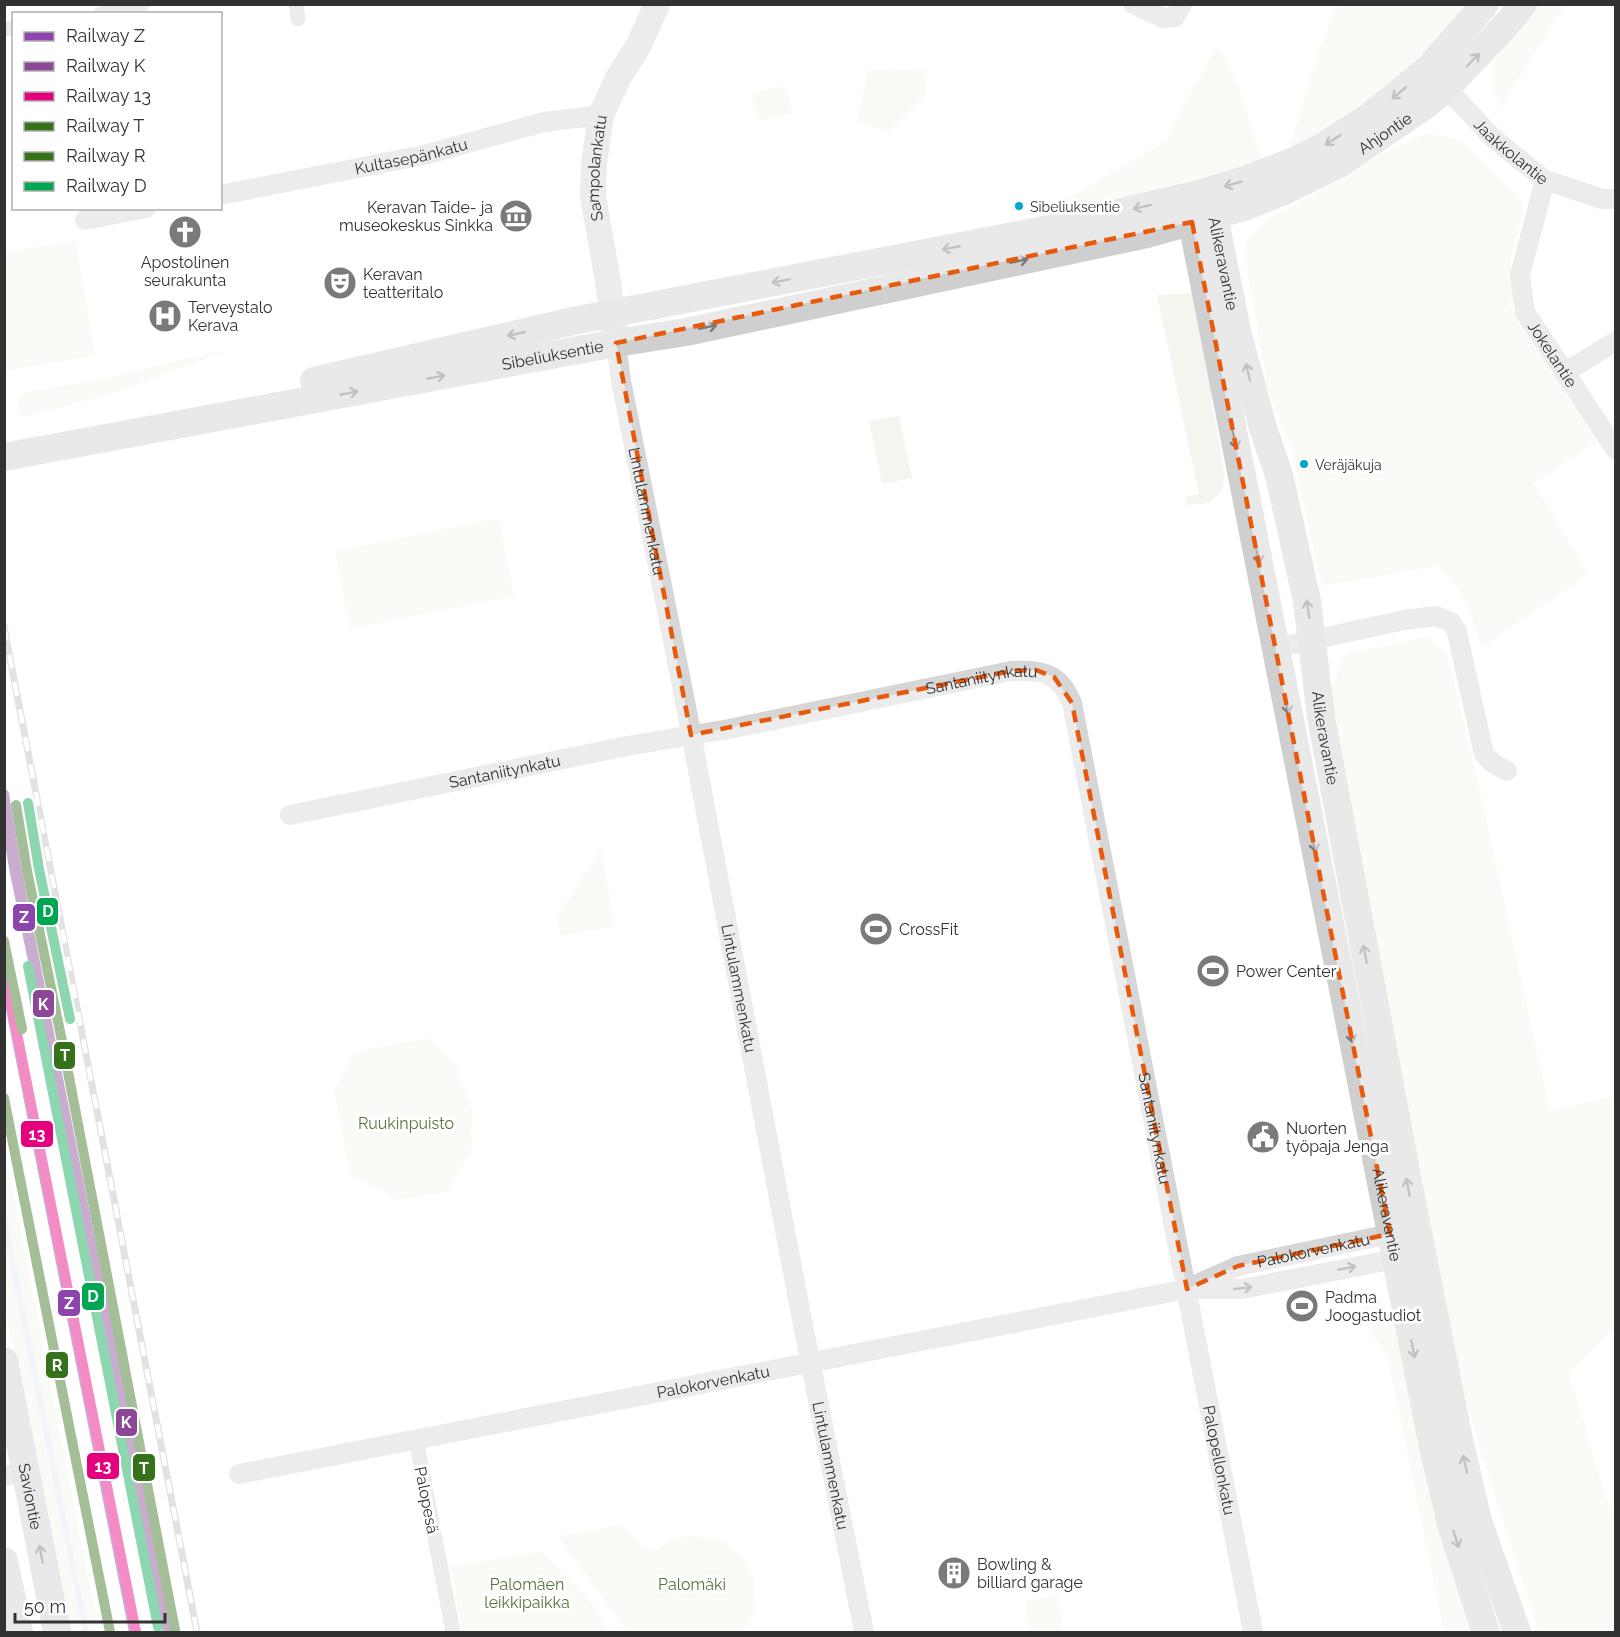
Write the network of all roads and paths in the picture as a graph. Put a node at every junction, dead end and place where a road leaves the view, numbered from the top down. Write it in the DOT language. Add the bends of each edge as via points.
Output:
graph roads {
  1 [pos="143,4"];
  2 [pos="657,4"];
  3 [pos="1133,4"];
  4 [pos="1485,4"];
  5 [pos="1523,4"];
  6 [pos="1181,6"];
  7 [pos="109,12"];
  8 [pos="1438,78"];
  9 [pos="601,115"];
  10 [pos="1545,180"];
  11 [pos="222,195"];
  12 [pos="1616,199"];
  13 [pos="136,210"];
  14 [pos="1202,211"];
  15 [pos="85,220"];
  16 [pos="1219,294"];
  17 [pos="612,313"];
  18 [pos="1616,341"];
  19 [pos="616,343"];
  20 [pos="1564,373"];
  21 [pos="64,444"];
  22 [pos="1616,450"];
  23 [pos="4,457"];
  24 [pos="1313,640"];
  25 [pos="1276,648"];
  26 [pos="691,735"];
  27 [pos="1507,771"];
  28 [pos="290,815"];
  29 [pos="1420,1244"];
  30 [pos="1393,1246"];
  31 [pos="1187,1289"];
  32 [pos="4,1362"];
  33 [pos="811,1362"];
  34 [pos="416,1439"];
  35 [pos="12,1444"];
  36 [pos="15,1474"];
  37 [pos="239,1474"];
  38 [pos="4,1561"];
  39 [pos="19,1632"];
  40 [pos="57,1632"];
  41 [pos="453,1632"];
  42 [pos="864,1632"];
  43 [pos="1253,1632"];
  44 [pos="1486,1632"];
  45 [pos="1517,1632"];
  1 -- 7 [label="street"];
  2 -- 9 [label="street, Sampolankatu"];
  3 -- 6 [label="street" via="1163,18 1175,17"];
  4 -- 8 [label="main road, Ahjontie"];
  8 -- 5 [label="main road, Ahjontie, one-way" via="1505,26"];
  8 -- 10 [label="street, Jaakkolantie" via="1493,138"];
  8 -- 14 [label="main road, Ahjontie" via="1426,105 1339,164 1300,171"];
  9 -- 11 [label="street, Kultasepänkatu" via="544,122 424,154"];
  9 -- 17 [label="street, Sampolankatu" via="593,198"];
  10 -- 12 [label="street, Jaakkolantie" via="1602,200"];
  10 -- 20 [label="street, Jokelantie" via="1520,275 1525,312"];
  13 -- 15 [label="street"];
  14 -- 16 [label="main road, Alikeravantie"];
  14 -- 17 [label="main road, Sibeliuksentie, one-way" via="1049,229"];
  19 -- 14 [label="main road, Sibeliuksentie, one-way" via="1147,234"];
  24 -- 16 [label="main road, Alikeravantie, one-way" via="1279,475"];
  16 -- 25 [label="main road, Alikeravantie, one-way"];
  17 -- 19 [label="street, Sampolankatu"];
  17 -- 21 [label="main road, Sibeliuksentie, one-way" via="272,391"];
  18 -- 20 [label="street"];
  21 -- 19 [label="main road, Sibeliuksentie, one-way"];
  19 -- 26 [label="street, Lintulammenkatu"];
  20 -- 22 [label="street, Jokelantie"];
  21 -- 23 [label="main road, Sibeliuksentie"];
  24 -- 25 [label="street"];
  24 -- 27 [label="street" via="1404,620 1436,616 1452,622 1484,754"];
  29 -- 24 [label="main road, Alikeravantie, one-way" via="1321,717"];
  25 -- 30 [label="main road, Alikeravantie, one-way"];
  26 -- 28 [label="street, Santaniitynkatu"];
  26 -- 31 [label="street, Santaniitynkatu" via="1011,671 1036,670 1054,677 1066,689 1072,703"];
  26 -- 33 [label="street, Lintulammenkatu"];
  29 -- 30 [label="street, Palokorvenkatu"];
  45 -- 29 [label="main road, Alikeravantie, one-way" via="1478,1521"];
  30 -- 31 [label="street, Palokorvenkatu" via="1238,1266"];
  30 -- 44 [label="main road, Alikeravantie, one-way" via="1452,1528"];
  31 -- 33 [label="street, Palokorvenkatu"];
  31 -- 43 [label="street, Palopellonkatu"];
  32 -- 35 [label="main road, Saviontie"];
  33 -- 34 [label="street, Palokorvenkatu"];
  33 -- 42 [label="street, Lintulammenkatu"];
  34 -- 37 [label="street, Palokorvenkatu"];
  34 -- 41 [label="street, Palopesä"];
  35 -- 36 [label="main road, Saviontie"];
  40 -- 36 [label="main road, Saviontie, one-way"];
  38 -- 39 [label="main road"];
}
